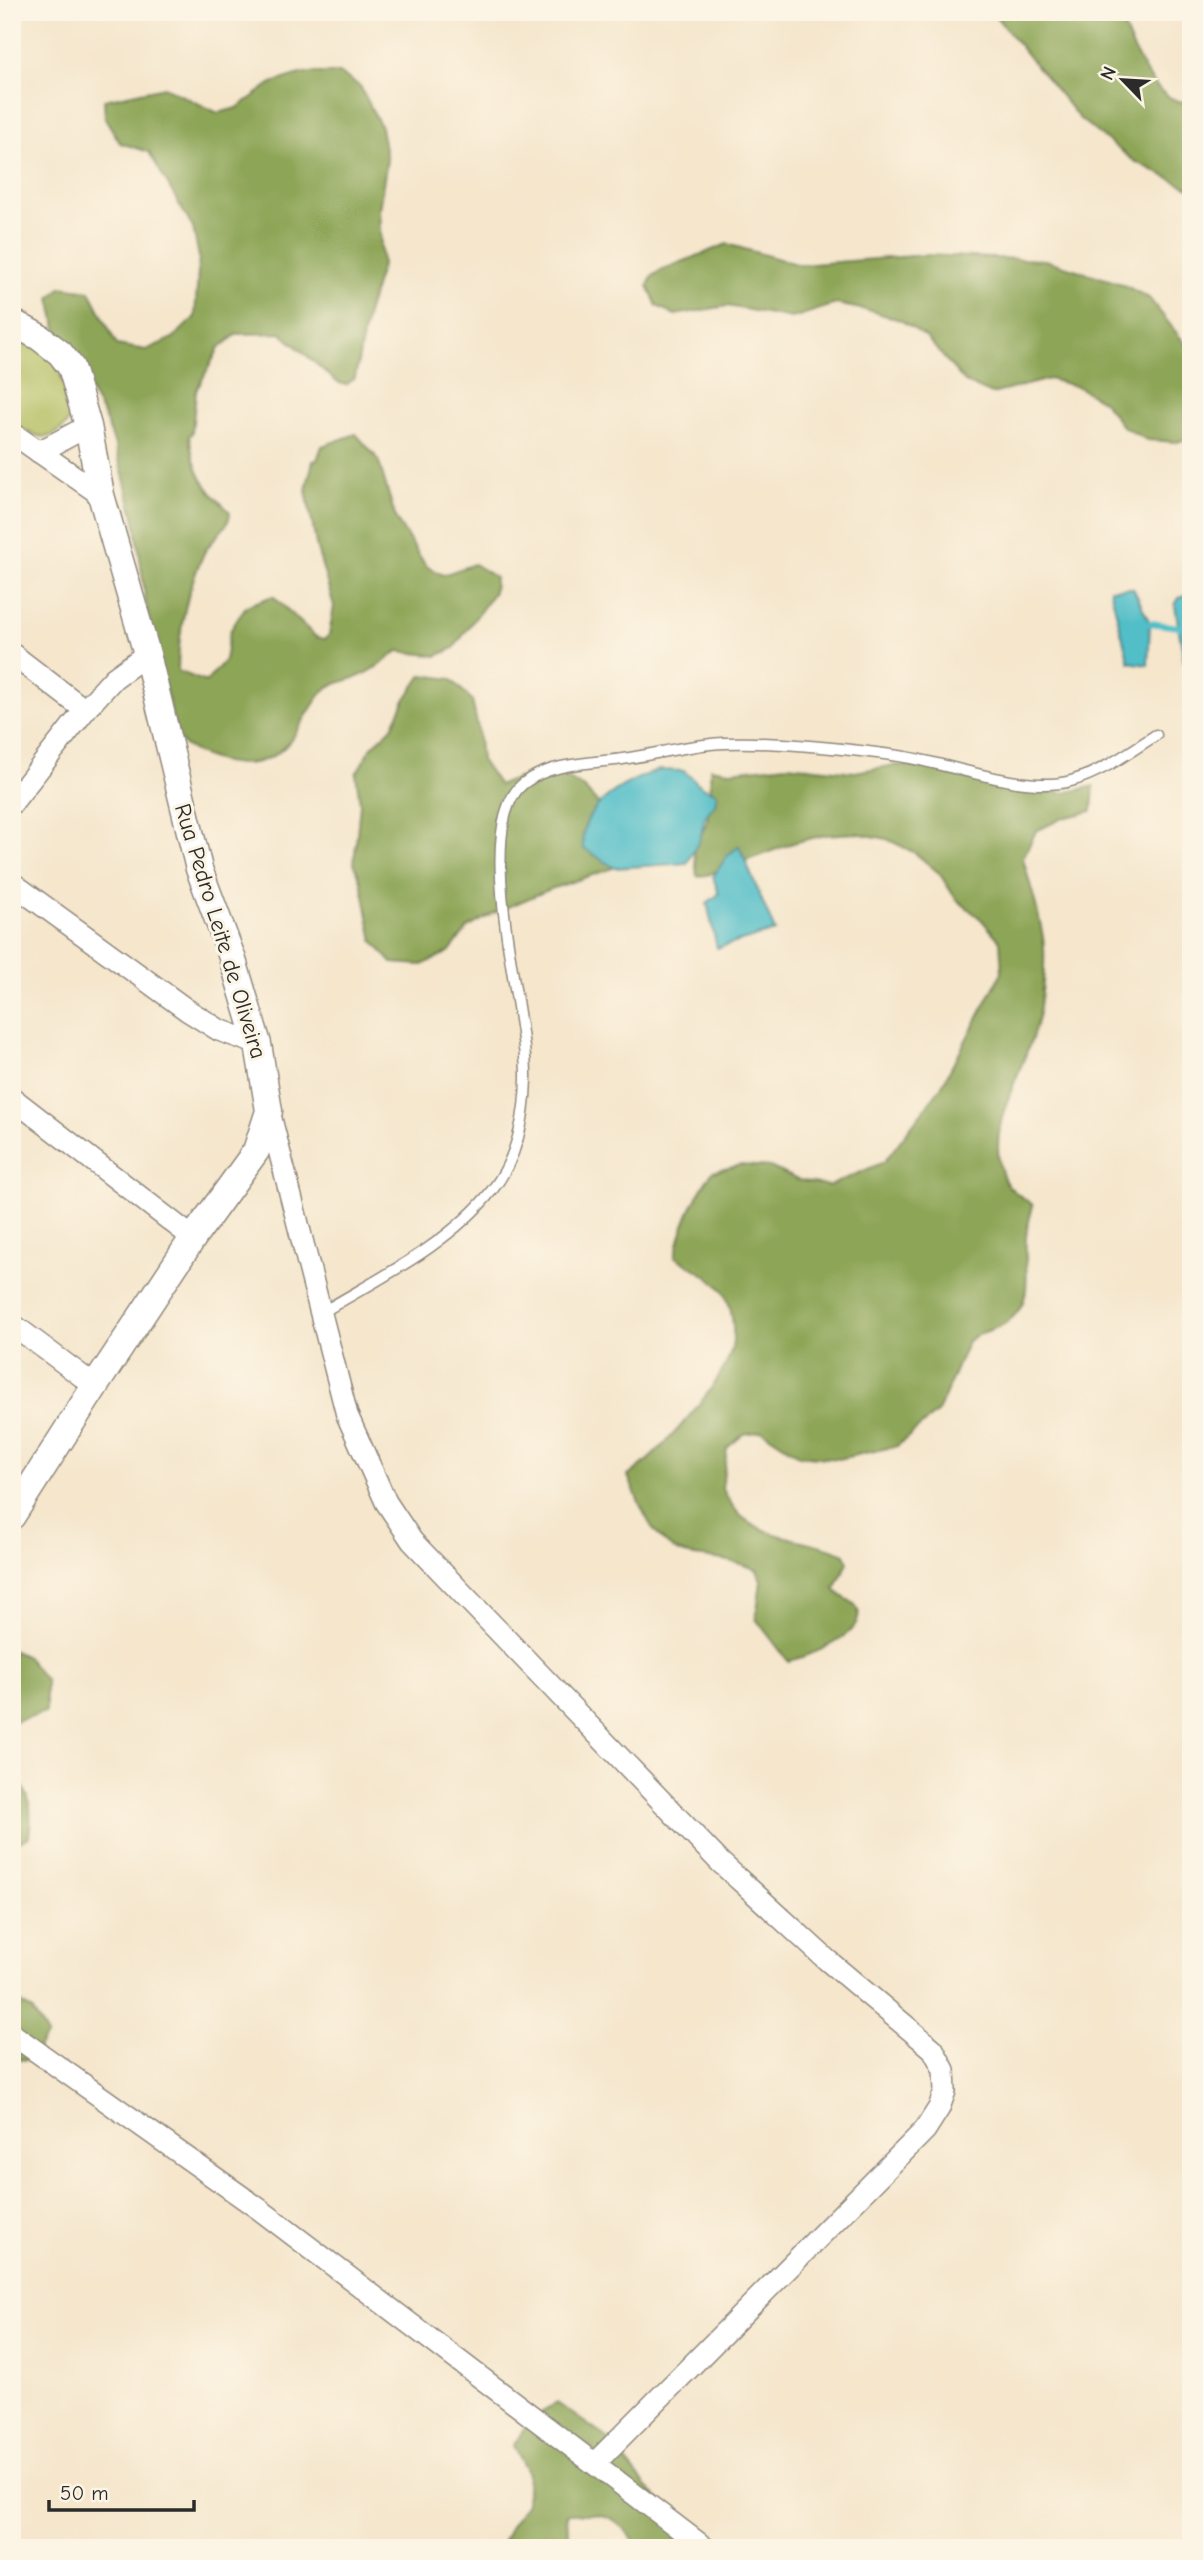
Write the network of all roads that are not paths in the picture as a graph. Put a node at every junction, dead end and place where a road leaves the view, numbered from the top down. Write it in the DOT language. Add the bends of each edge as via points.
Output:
graph roads {
  1 [pos="12,322"];
  2 [pos="88,426"];
  3 [pos="12,433"];
  4 [pos="39,452"];
  5 [pos="102,495"];
  6 [pos="147,653"];
  7 [pos="12,654"];
  8 [pos="85,710"];
  9 [pos="1156,735"];
  10 [pos="12,803"];
  11 [pos="12,883"];
  12 [pos="258,1044"];
  13 [pos="12,1098"];
  14 [pos="269,1111"];
  15 [pos="193,1238"];
  16 [pos="321,1313"];
  17 [pos="12,1324"];
  18 [pos="95,1386"];
  19 [pos="12,1516"];
  20 [pos="12,2034"];
  21 [pos="595,2463"];
  22 [pos="705,2548"];
  1 -- 2 [label="street, Rua Pedro Leite de Oliveira" via="60,353 71,367"];
  2 -- 4 [label="street"];
  2 -- 5 [label="street, Rua Pedro Leite de Oliveira"];
  3 -- 4 [label="street"];
  4 -- 5 [label="street"];
  5 -- 6 [label="street, Rua Pedro Leite de Oliveira"];
  6 -- 8 [label="street" via="114,678"];
  6 -- 12 [label="street, Rua Pedro Leite de Oliveira" via="199,869"];
  7 -- 8 [label="street"];
  8 -- 10 [label="street"];
  9 -- 16 [label="lane" via="1114,762 1070,781 1030,784 901,757 724,742 554,769 523,784 506,808 500,841 527,1075 516,1147 495,1186 442,1240"];
  11 -- 12 [label="street" via="187,1010 219,1030"];
  12 -- 14 [label="street, Rua Pedro Leite de Oliveira"];
  13 -- 15 [label="street"];
  14 -- 15 [label="street, Rua Pedro Leite de Oliveira" via="256,1151"];
  14 -- 16 [label="street"];
  15 -- 18 [label="street, Rua Pedro Leite de Oliveira"];
  16 -- 21 [label="street" via="347,1415 386,1502 412,1541 720,1862 933,2049 944,2070 945,2091 925,2130"];
  17 -- 18 [label="street"];
  18 -- 19 [label="street, Rua Pedro Leite de Oliveira"];
  20 -- 21 [label="street" via="259,2209"];
  21 -- 22 [label="street"];
}
